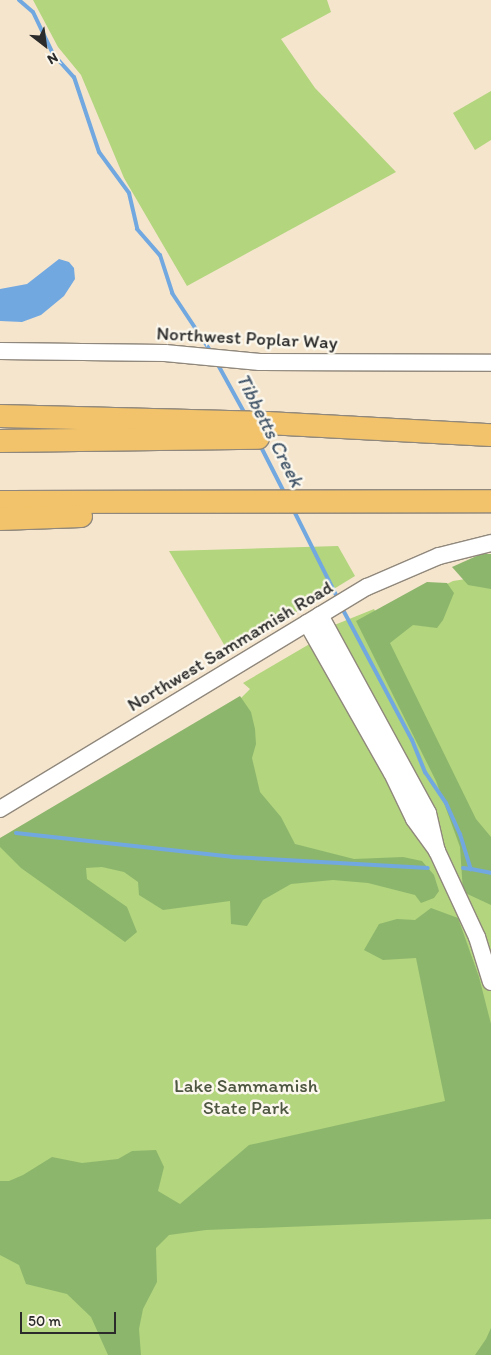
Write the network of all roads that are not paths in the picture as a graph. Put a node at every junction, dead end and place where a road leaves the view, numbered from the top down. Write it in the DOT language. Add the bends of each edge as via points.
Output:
graph roads {
  1 [pos="0,351"];
  2 [pos="491,363"];
  3 [pos="0,416"];
  4 [pos="243,430"];
  5 [pos="491,435"];
  6 [pos="0,441"];
  7 [pos="280,501"];
  8 [pos="491,501"];
  9 [pos="0,502"];
  10 [pos="0,519"];
  11 [pos="491,543"];
  12 [pos="319,615"];
  13 [pos="0,808"];
  14 [pos="491,982"];
  1 -- 2 [label="street, Northwest Poplar Way" via="165,353 222,360"];
  3 -- 4 [label="highway"];
  4 -- 5 [label="highway"];
  4 -- 6 [label="highway"];
  7 -- 8 [label="highway"];
  7 -- 9 [label="highway"];
  7 -- 10 [label="highway"];
  11 -- 12 [label="street, Northwest Sammamish Road" via="409,567"];
  12 -- 13 [label="street, Northwest Sammamish Road"];
  12 -- 14 [label="street" via="428,813 437,851 477,937"];
}
